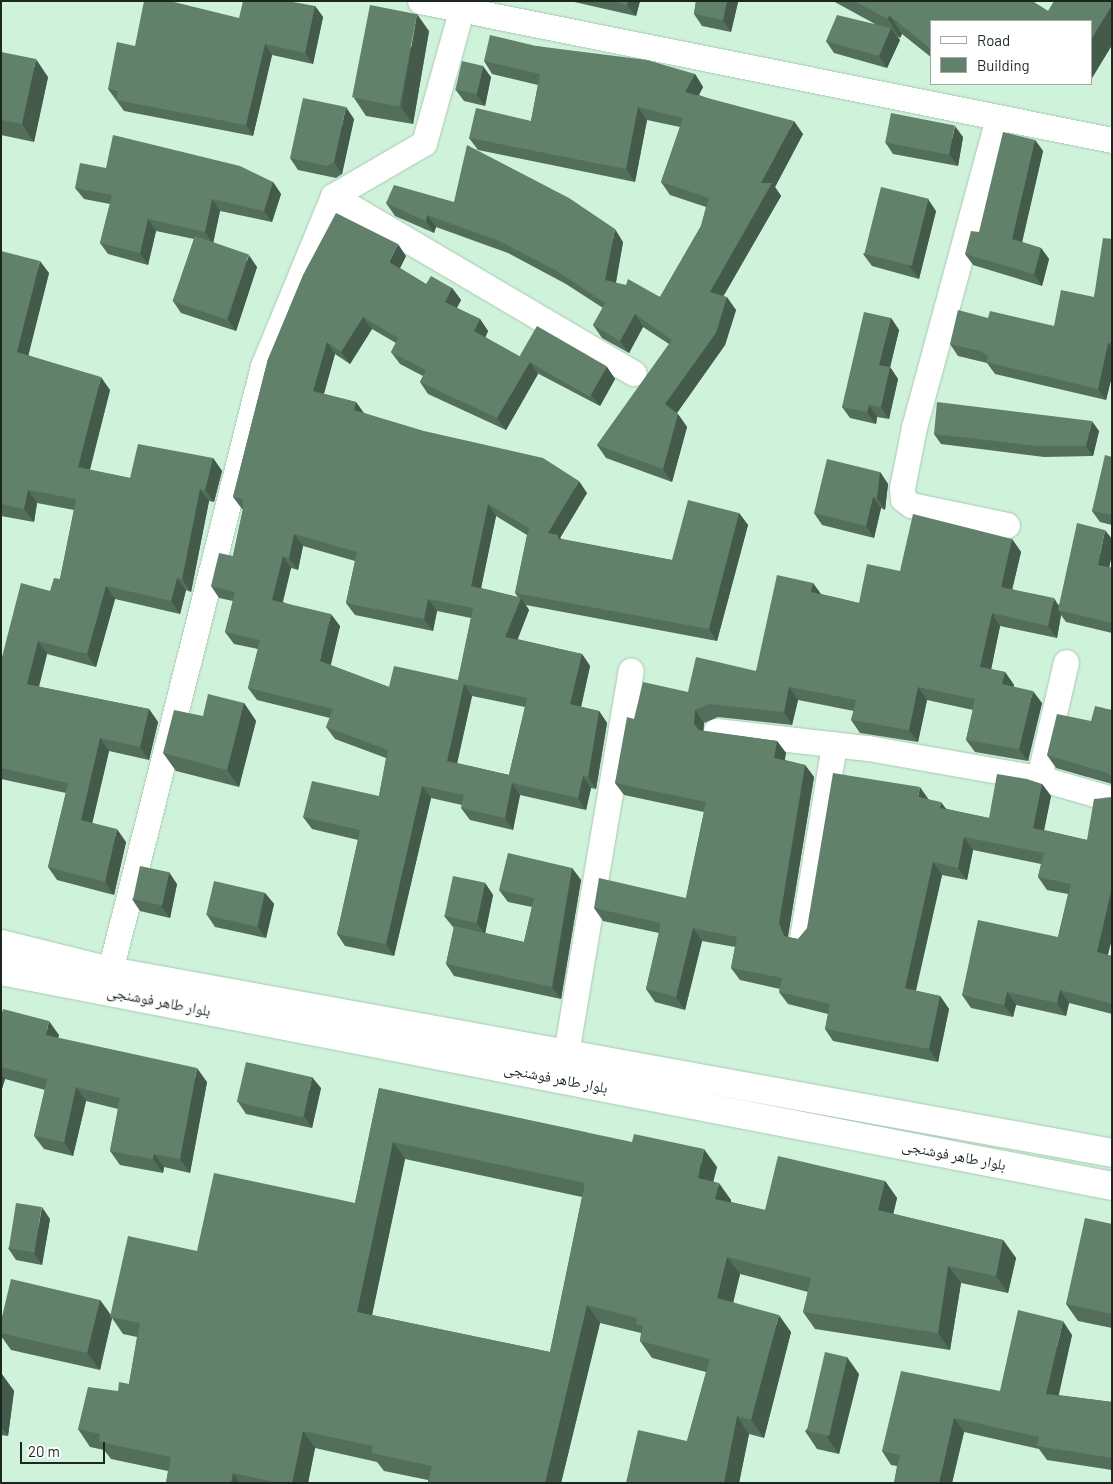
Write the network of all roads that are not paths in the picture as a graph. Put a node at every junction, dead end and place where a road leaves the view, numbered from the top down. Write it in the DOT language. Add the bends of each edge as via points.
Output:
graph roads {
  1 [pos="420,1"];
  2 [pos="471,6"];
  3 [pos="998,118"];
  4 [pos="1112,139"];
  5 [pos="333,196"];
  6 [pos="634,373"];
  7 [pos="1007,524"];
  8 [pos="1066,662"];
  9 [pos="631,670"];
  10 [pos="716,731"];
  11 [pos="834,745"];
  12 [pos="1039,778"];
  13 [pos="1112,799"];
  14 [pos="802,938"];
  15 [pos="1,944"];
  16 [pos="1,971"];
  17 [pos="110,971"];
  18 [pos="566,1054"];
  19 [pos="1112,1153"];
  20 [pos="1112,1186"];
  1 -- 2 [label="street"];
  2 -- 3 [label="street"];
  2 -- 5 [label="street" via="424,144"];
  3 -- 4 [label="street"];
  3 -- 7 [label="street" via="914,427 902,488 903,499 911,505"];
  5 -- 6 [label="street"];
  5 -- 17 [label="street" via="264,366"];
  8 -- 12 [label="street"];
  9 -- 18 [label="street"];
  10 -- 11 [label="street"];
  11 -- 12 [label="street"];
  11 -- 14 [label="street"];
  12 -- 13 [label="street"];
  15 -- 17 [label="street, بلوار طاهر فوشنجی"];
  16 -- 20 [label="street, بلوار طاهر فوشنجی"];
  17 -- 18 [label="street, بلوار طاهر فوشنجی"];
  18 -- 19 [label="street, بلوار طاهر فوشنجی"];
}
